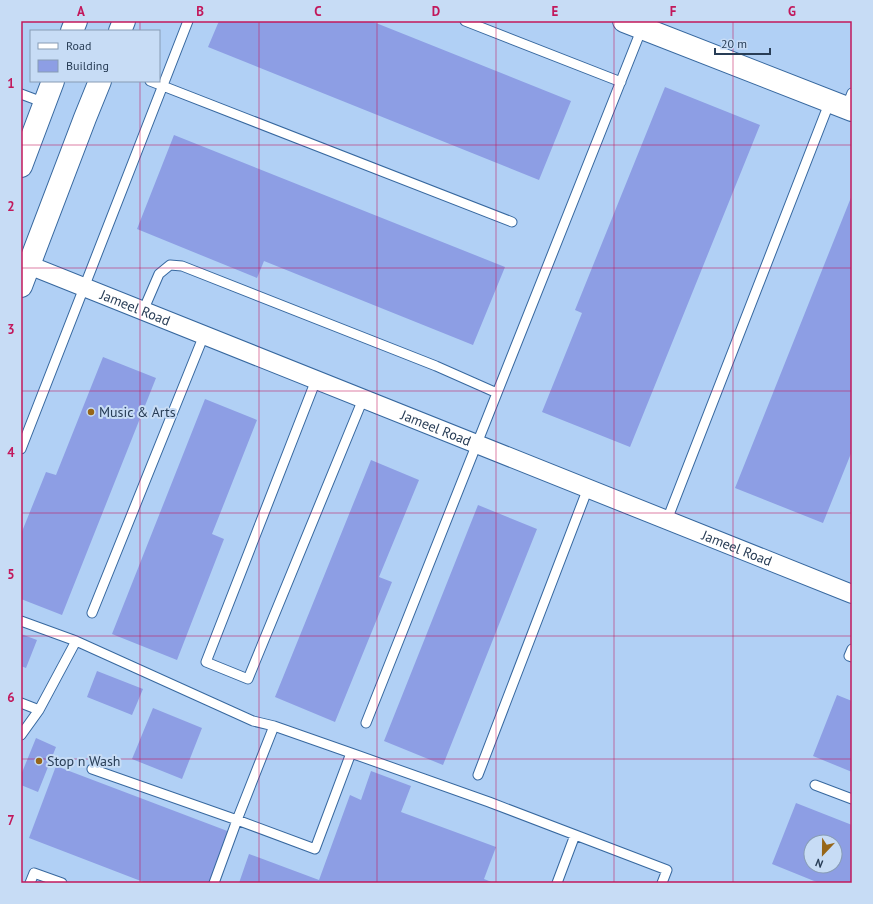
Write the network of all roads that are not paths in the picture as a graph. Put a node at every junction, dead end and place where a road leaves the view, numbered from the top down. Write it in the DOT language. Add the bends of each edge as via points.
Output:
graph roads {
  1 [pos="188,21"];
  2 [pos="466,21"];
  3 [pos="633,24"];
  4 [pos="53,82"];
  5 [pos="100,82"];
  6 [pos="152,82"];
  7 [pos="621,82"];
  8 [pos="162,86"];
  9 [pos="21,94"];
  10 [pos="45,103"];
  11 [pos="845,103"];
  12 [pos="21,166"];
  13 [pos="512,222"];
  14 [pos="25,264"];
  15 [pos="21,286"];
  16 [pos="84,287"];
  17 [pos="143,311"];
  18 [pos="204,335"];
  19 [pos="316,380"];
  20 [pos="497,393"];
  21 [pos="364,399"];
  22 [pos="477,444"];
  23 [pos="21,449"];
  24 [pos="588,488"];
  25 [pos="667,520"];
  26 [pos="852,594"];
  27 [pos="92,613"];
  28 [pos="21,621"];
  29 [pos="76,641"];
  30 [pos="852,649"];
  31 [pos="852,657"];
  32 [pos="21,702"];
  33 [pos="39,710"];
  34 [pos="366,723"];
  35 [pos="274,726"];
  36 [pos="21,735"];
  37 [pos="351,753"];
  38 [pos="92,769"];
  39 [pos="478,775"];
  40 [pos="815,785"];
  41 [pos="852,799"];
  42 [pos="237,820"];
  43 [pos="575,835"];
  44 [pos="30,883"];
  45 [pos="62,883"];
  46 [pos="214,883"];
  47 [pos="557,883"];
  48 [pos="662,883"];
  1 -- 8 [label="lane"];
  2 -- 7 [label="lane"];
  3 -- 7 [label="lane"];
  3 -- 11 [label="main road"];
  4 -- 10 [label="main road"];
  5 -- 14 [label="main road"];
  6 -- 8 [label="lane"];
  7 -- 20 [label="lane"];
  8 -- 13 [label="lane"];
  8 -- 16 [label="lane"];
  9 -- 10 [label="lane"];
  10 -- 12 [label="main road"];
  11 -- 25 [label="lane"];
  14 -- 15 [label="main road"];
  14 -- 16 [label="street, Jameel Road"];
  16 -- 17 [label="street, Jameel Road"];
  16 -- 23 [label="lane"];
  17 -- 18 [label="street, Jameel Road"];
  17 -- 20 [label="lane" via="160,274 170,265 182,266 436,366"];
  18 -- 19 [label="street, Jameel Road"];
  18 -- 27 [label="lane"];
  19 -- 21 [label="street, Jameel Road"];
  19 -- 21 [label="lane" via="206,662 248,679"];
  20 -- 22 [label="lane"];
  21 -- 22 [label="street, Jameel Road"];
  22 -- 24 [label="street, Jameel Road"];
  22 -- 34 [label="lane"];
  24 -- 25 [label="street, Jameel Road"];
  24 -- 39 [label="lane"];
  25 -- 26 [label="street, Jameel Road"];
  28 -- 29 [label="lane"];
  29 -- 33 [label="lane"];
  29 -- 35 [label="lane" via="253,721"];
  30 -- 31 [label="lane" via="849,656"];
  32 -- 33 [label="lane"];
  33 -- 36 [label="lane"];
  35 -- 37 [label="lane"];
  35 -- 42 [label="lane"];
  37 -- 42 [label="lane" via="315,849"];
  37 -- 43 [label="lane"];
  38 -- 42 [label="lane"];
  40 -- 41 [label="lane"];
  42 -- 46 [label="lane"];
  43 -- 47 [label="lane"];
  43 -- 48 [label="lane" via="667,870"];
  44 -- 45 [label="lane" via="34,873"];
}
